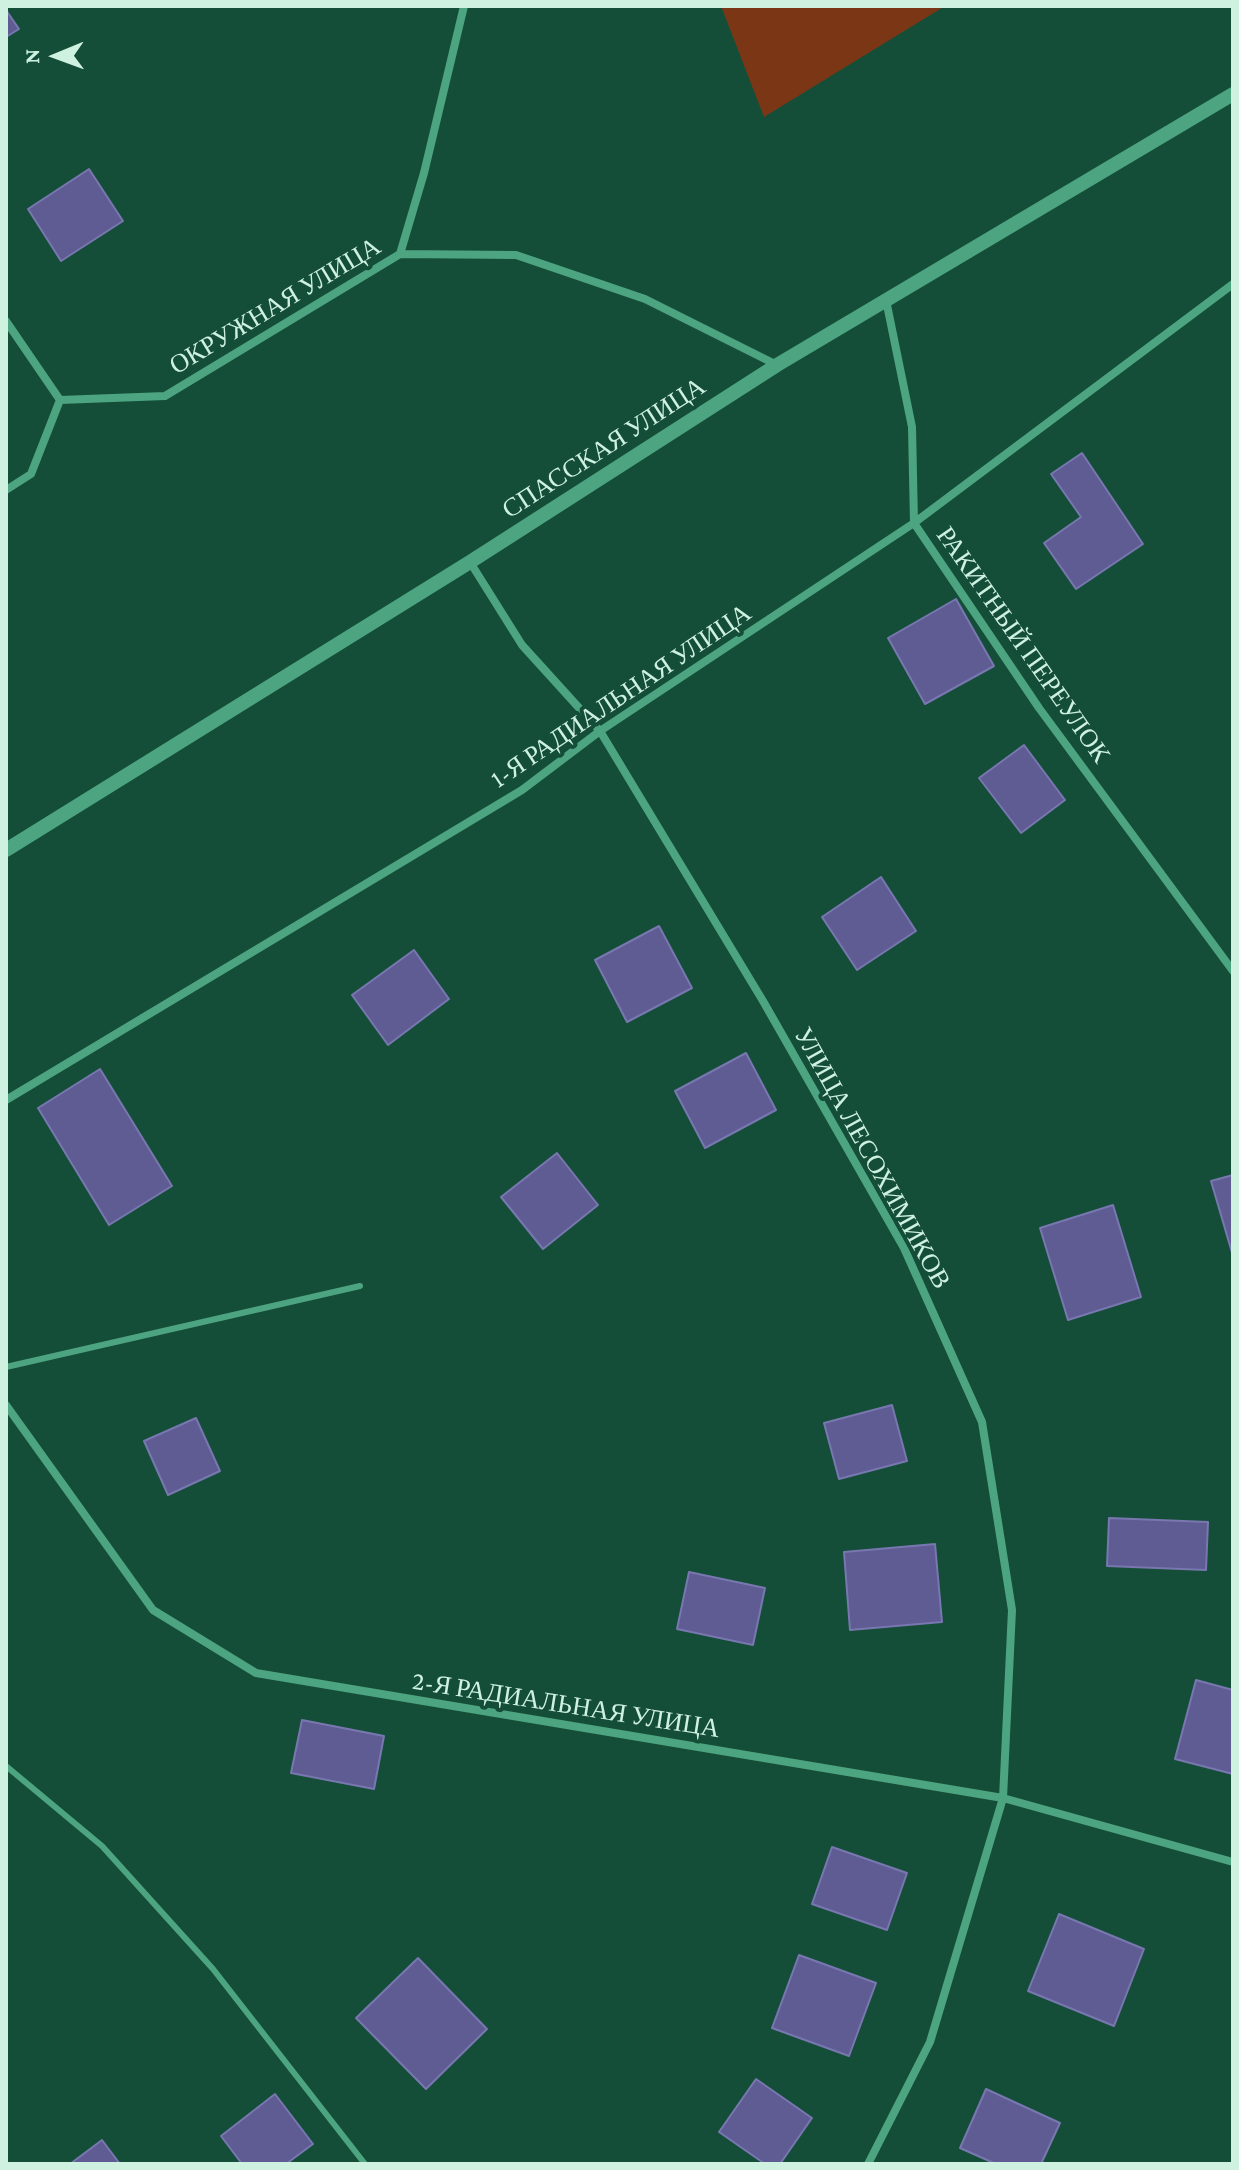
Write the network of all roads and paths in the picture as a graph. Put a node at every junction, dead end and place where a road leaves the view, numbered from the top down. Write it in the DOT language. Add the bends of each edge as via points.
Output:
graph roads {
  1 [pos="464,6"];
  2 [pos="1233,94"];
  3 [pos="400,254"];
  4 [pos="1233,284"];
  5 [pos="886,300"];
  6 [pos="6,321"];
  7 [pos="777,365"];
  8 [pos="60,400"];
  9 [pos="6,490"];
  10 [pos="914,523"];
  11 [pos="470,562"];
  12 [pos="600,731"];
  13 [pos="6,850"];
  14 [pos="1233,971"];
  15 [pos="6,1100"];
  16 [pos="360,1286"];
  17 [pos="6,1367"];
  18 [pos="6,1405"];
  19 [pos="6,1766"];
  20 [pos="1003,1798"];
  21 [pos="1233,1862"];
  22 [pos="365,2164"];
  23 [pos="868,2164"];
  1 -- 3 [label="street, ОКРУЖНАЯ УЛИЦА"];
  2 -- 5 [label="street, СПАССКАЯ УЛИЦА"];
  3 -- 7 [label="street" via="516,255 645,299"];
  3 -- 8 [label="street, ОКРУЖНАЯ УЛИЦА" via="165,396"];
  4 -- 10 [label="street, 1-Я РАДИАЛЬНАЯ УЛИЦА"];
  5 -- 7 [label="street, СПАССКАЯ УЛИЦА"];
  5 -- 10 [label="street, РАКИТНЫЙ ПЕРЕУЛОК" via="912,427"];
  6 -- 8 [label="street"];
  7 -- 11 [label="street, СПАССКАЯ УЛИЦА"];
  8 -- 9 [label="street" via="31,474"];
  10 -- 12 [label="street, 1-Я РАДИАЛЬНАЯ УЛИЦА"];
  10 -- 14 [label="street, РАКИТНЫЙ ПЕРЕУЛОК" via="1039,708"];
  11 -- 12 [label="street, УЛИЦА ЛЕСОХИМИКОВ" via="522,645"];
  11 -- 13 [label="street, СПАССКАЯ УЛИЦА"];
  12 -- 15 [label="street, 1-Я РАДИАЛЬНАЯ УЛИЦА" via="522,790"];
  12 -- 20 [label="street, УЛИЦА ЛЕСОХИМИКОВ" via="904,1248 982,1422 1012,1610"];
  16 -- 17 [label="lane"];
  18 -- 20 [label="street, 2-Я РАДИАЛЬНАЯ УЛИЦА" via="153,1610 256,1673"];
  19 -- 22 [label="lane" via="113,1857 213,1969"];
  20 -- 21 [label="street, 2-Я РАДИАЛЬНАЯ УЛИЦА"];
  20 -- 23 [label="street, УЛИЦА ЛЕСОХИМИКОВ" via="930,2042"];
}
